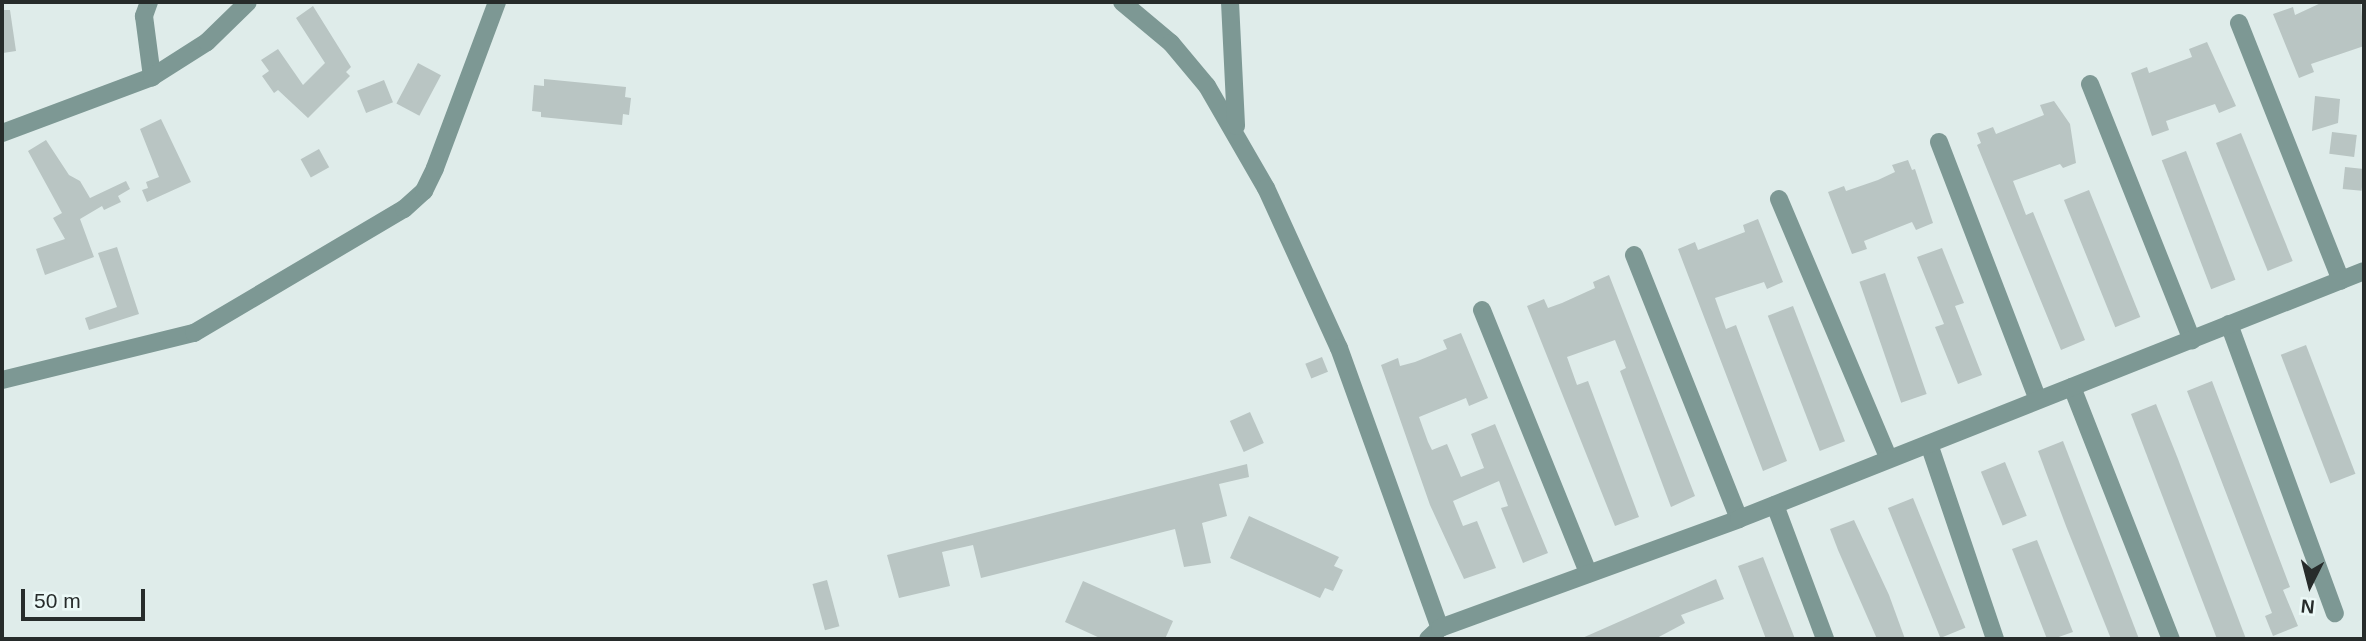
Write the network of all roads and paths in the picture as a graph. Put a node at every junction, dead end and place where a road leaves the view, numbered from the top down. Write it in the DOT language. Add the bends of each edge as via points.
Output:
graph roads {
  1 [pos="149,2"];
  2 [pos="247,2"];
  3 [pos="497,2"];
  4 [pos="1122,2"];
  5 [pos="1230,2"];
  6 [pos="2239,23"];
  7 [pos="152,77"];
  8 [pos="2090,84"];
  9 [pos="2,132"];
  10 [pos="1237,133"];
  11 [pos="1939,142"];
  12 [pos="1779,199"];
  13 [pos="1634,255"];
  14 [pos="2364,271"];
  15 [pos="2341,280"];
  16 [pos="1482,310"];
  17 [pos="2229,324"];
  18 [pos="2192,340"];
  19 [pos="2,380"];
  20 [pos="2073,387"];
  21 [pos="2038,400"];
  22 [pos="1929,444"];
  23 [pos="1889,460"];
  24 [pos="1775,505"];
  25 [pos="1739,519"];
  26 [pos="1588,573"];
  27 [pos="2335,613"];
  28 [pos="1434,634"];
  29 [pos="1825,639"];
  30 [pos="1995,639"];
  31 [pos="2171,639"];
  1 -- 7 [label="street" via="144,16"];
  2 -- 7 [label="street" via="207,42"];
  3 -- 19 [label="street" via="435,168 424,191 404,209 194,334"];
  4 -- 10 [label="street" via="1171,43 1207,86"];
  5 -- 10 [label="street"];
  6 -- 15 [label="street"];
  7 -- 9 [label="street"];
  8 -- 18 [label="street"];
  10 -- 28 [label="street" via="1339,348"];
  11 -- 21 [label="street"];
  12 -- 23 [label="street"];
  13 -- 25 [label="street"];
  14 -- 15 [label="street"];
  15 -- 17 [label="street"];
  16 -- 26 [label="street"];
  17 -- 18 [label="street"];
  17 -- 27 [label="street"];
  18 -- 20 [label="street"];
  20 -- 21 [label="street"];
  20 -- 31 [label="street"];
  21 -- 22 [label="street"];
  22 -- 23 [label="street"];
  22 -- 30 [label="street"];
  23 -- 24 [label="street"];
  24 -- 25 [label="street"];
  24 -- 29 [label="street"];
  25 -- 26 [label="street"];
  26 -- 28 [label="street"];
}
